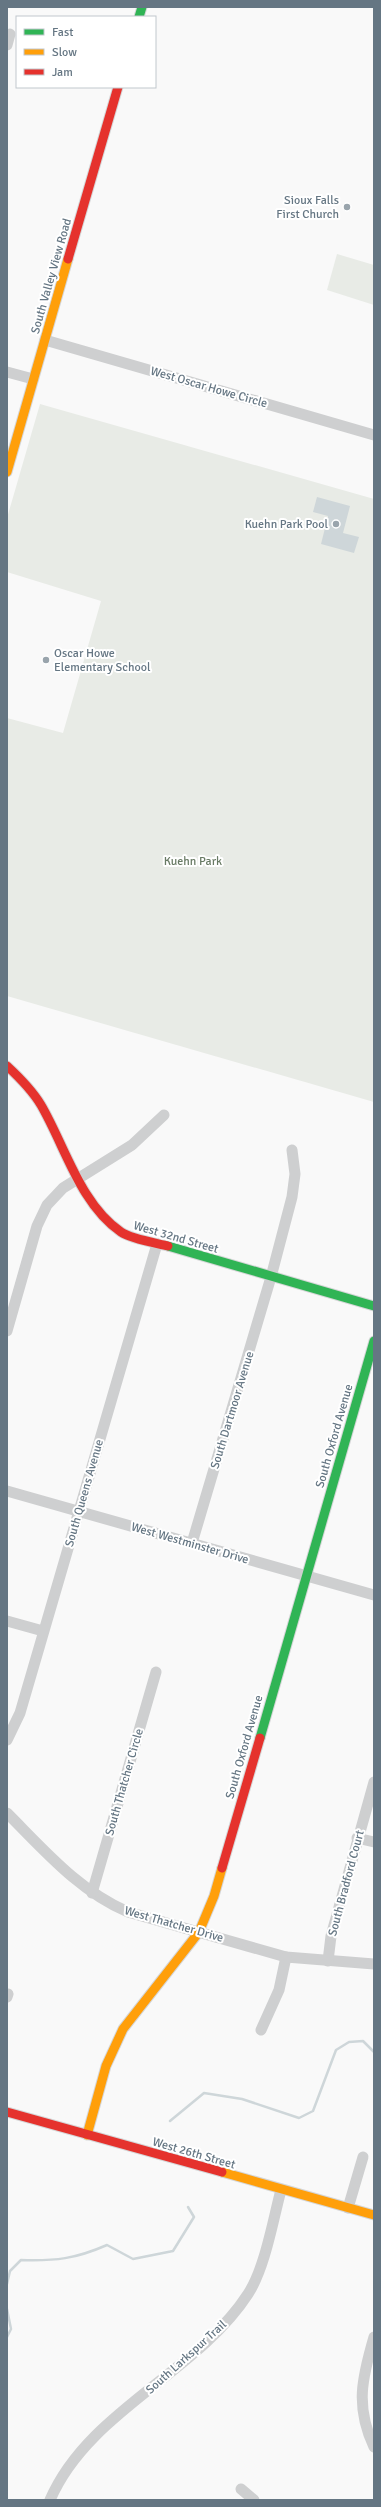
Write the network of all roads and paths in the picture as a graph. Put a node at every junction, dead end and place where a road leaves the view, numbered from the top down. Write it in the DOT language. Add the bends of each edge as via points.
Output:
graph roads {
  1 [pos="118,88"];
  2 [pos="45,340"];
  3 [pos="7,372"];
  4 [pos="33,379"];
  5 [pos="374,434"];
  6 [pos="7,472"];
  7 [pos="7,1066"];
  8 [pos="164,1114"];
  9 [pos="292,1150"];
  10 [pos="78,1178"];
  11 [pos="157,1244"];
  12 [pos="271,1277"];
  13 [pos="374,1306"];
  14 [pos="7,1331"];
  15 [pos="374,1341"];
  16 [pos="7,1491"];
  17 [pos="78,1512"];
  18 [pos="192,1543"];
  19 [pos="306,1576"];
  20 [pos="374,1595"];
  21 [pos="7,1621"];
  22 [pos="43,1631"];
  23 [pos="156,1672"];
  24 [pos="7,1740"];
  25 [pos="374,1782"];
  26 [pos="7,1814"];
  27 [pos="357,1838"];
  28 [pos="374,1842"];
  29 [pos="92,1893"];
  30 [pos="199,1932"];
  31 [pos="286,1957"];
  32 [pos="328,1961"];
  33 [pos="374,1964"];
  34 [pos="261,2030"];
  35 [pos="7,2112"];
  36 [pos="87,2135"];
  37 [pos="363,2157"];
  38 [pos="281,2190"];
  39 [pos="348,2208"];
  40 [pos="374,2215"];
  41 [pos="374,2337"];
  42 [pos="374,2447"];
  43 [pos="241,2488"];
  44 [pos="51,2500"];
  45 [pos="254,2500"];
  1 -- 2 [label="street, South Valley View Road"];
  2 -- 4 [label="street, South Valley View Road"];
  2 -- 5 [label="street, West Oscar Howe Circle"];
  3 -- 4 [label="street"];
  4 -- 6 [label="street, South Valley View Road"];
  7 -- 10 [label="street, West 32nd Street" via="35,1096"];
  8 -- 10 [label="street" via="132,1145"];
  9 -- 12 [label="street, South Dartmoor Avenue" via="295,1174 292,1197"];
  10 -- 11 [label="street, West 32nd Street" via="108,1223 122,1233"];
  10 -- 14 [label="street" via="63,1188 42,1214"];
  11 -- 12 [label="street, West 32nd Street"];
  11 -- 17 [label="street, South Queens Avenue"];
  12 -- 13 [label="street, West 32nd Street"];
  12 -- 18 [label="street, South Dartmoor Avenue"];
  15 -- 19 [label="street, South Oxford Avenue"];
  16 -- 17 [label="street, West Westminster Drive"];
  17 -- 18 [label="street, West Westminster Drive"];
  17 -- 22 [label="street, South Queens Avenue"];
  18 -- 19 [label="street, West Westminster Drive"];
  19 -- 20 [label="street, West Westminster Drive"];
  19 -- 30 [label="street, South Oxford Avenue" via="214,1896"];
  21 -- 22 [label="street"];
  22 -- 24 [label="street, South Queens Avenue" via="20,1713"];
  23 -- 29 [label="street, South Thatcher Circle"];
  25 -- 27 [label="street, South Bradford Court"];
  26 -- 29 [label="street, West Thatcher Drive"];
  27 -- 28 [label="street"];
  27 -- 32 [label="street, South Bradford Court"];
  29 -- 30 [label="street, West Thatcher Drive" via="128,1912"];
  30 -- 31 [label="street, West Thatcher Drive"];
  30 -- 36 [label="street, South Oxford Avenue" via="123,2029 106,2066"];
  31 -- 32 [label="street, West Thatcher Drive"];
  31 -- 34 [label="street" via="278,1990"];
  32 -- 33 [label="street, West Thatcher Drive"];
  35 -- 36 [label="street, West 26th Street"];
  36 -- 38 [label="street, West 26th Street"];
  37 -- 39 [label="street"];
  38 -- 39 [label="street, West 26th Street"];
  38 -- 44 [label="street, South Larkspur Trail" via="258,2272 250,2292 239,2307 220,2328 76,2456 62,2476"];
  39 -- 40 [label="street, West 26th Street"];
  41 -- 42 [label="street" via="361,2392 364,2418"];
  43 -- 45 [label="street"];
}
